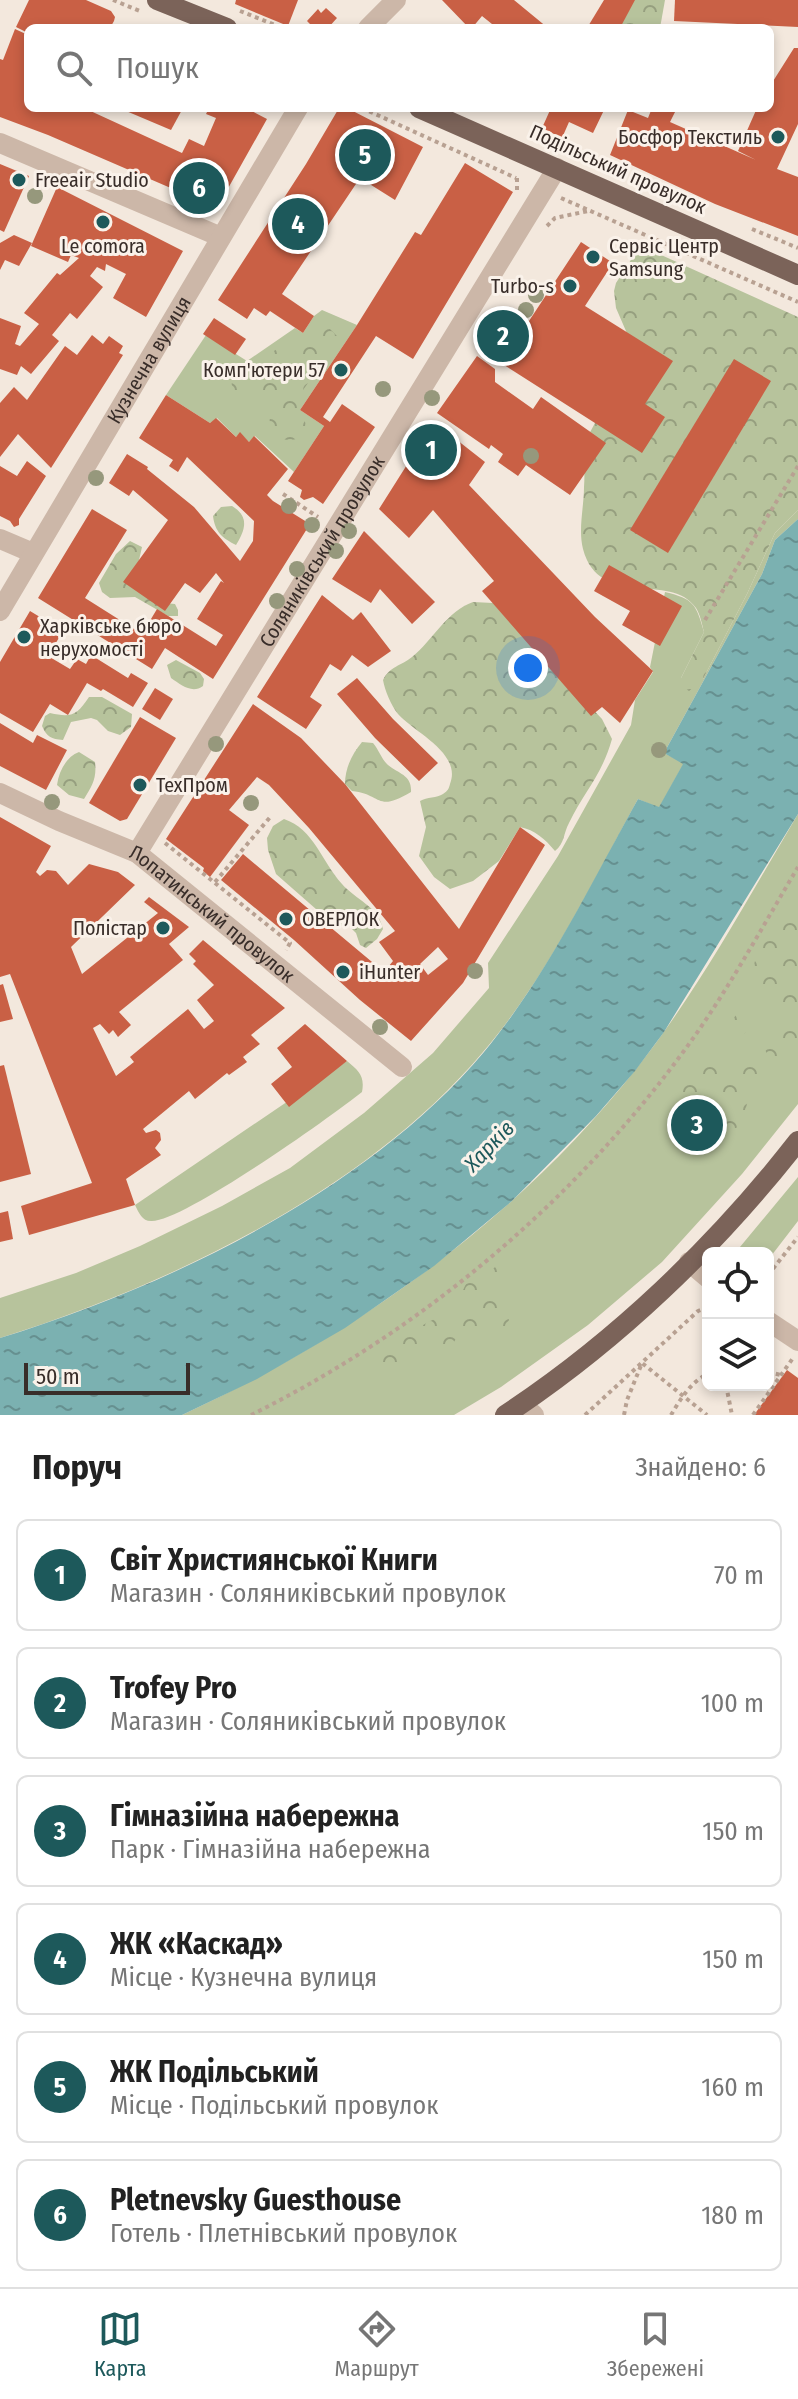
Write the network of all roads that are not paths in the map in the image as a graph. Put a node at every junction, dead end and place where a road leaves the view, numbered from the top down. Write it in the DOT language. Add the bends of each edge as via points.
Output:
graph roads {
  1 [pos="157,0"];
  2 [pos="396,0"];
  3 [pos="230,18"];
  4 [pos="372,24"];
  5 [pos="296,112"];
  6 [pos="428,112"];
  7 [pos="0,143"];
  8 [pos="557,168"];
  9 [pos="221,237"];
  10 [pos="798,275"];
  11 [pos="0,539"];
  12 [pos="33,553"];
  13 [pos="0,611"];
  14 [pos="0,793"];
  15 [pos="137,853"];
  16 [pos="402,1067"];
  17 [pos="798,1141"];
  18 [pos="689,1262"];
  19 [pos="702,1273"];
  20 [pos="774,1325"];
  21 [pos="798,1341"];
  22 [pos="520,1411"];
  1 -- 3 [label="main road"];
  2 -- 4 [label="street"];
  5 -- 9 [label="street, Кузнечна вулиця"];
  6 -- 8 [label="main road, Подільський провулок"];
  7 -- 9 [label="street"];
  8 -- 10 [label="main road, Подільський провулок"];
  8 -- 15 [label="street, Соляниківський провулок"];
  9 -- 12 [label="street, Кузнечна вулиця"];
  11 -- 12 [label="street"];
  12 -- 13 [label="street, Кузнечна вулиця"];
  14 -- 15 [label="street, Лопатинський провулок"];
  15 -- 16 [label="street, Лопатинський провулок"];
  17 -- 18 [label="main road"];
  18 -- 19 [label="street"];
  18 -- 22 [label="main road"];
  20 -- 21 [label="street"];
}
